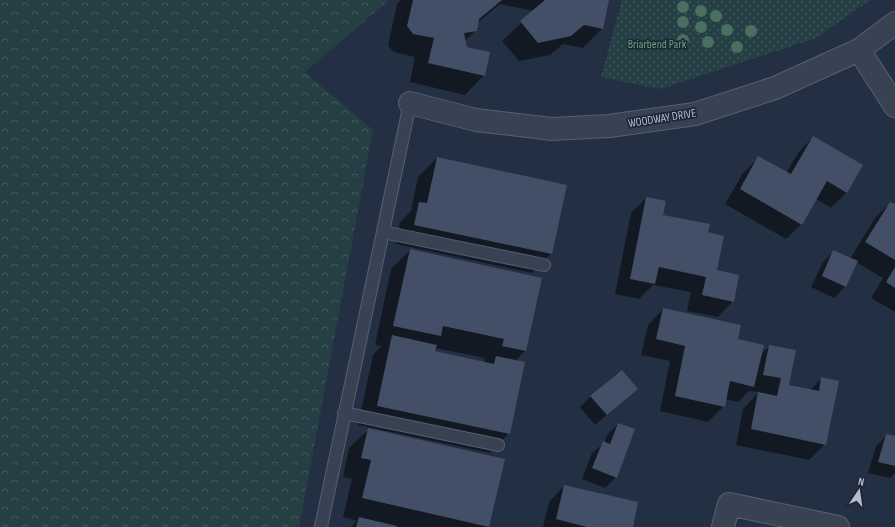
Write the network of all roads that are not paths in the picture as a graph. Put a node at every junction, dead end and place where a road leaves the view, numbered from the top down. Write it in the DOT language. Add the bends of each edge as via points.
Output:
graph roads {
  1 [pos="895,23"];
  2 [pos="859,50"];
  3 [pos="410,103"];
  4 [pos="895,106"];
  5 [pos="383,232"];
  6 [pos="544,265"];
  7 [pos="344,413"];
  8 [pos="498,445"];
  9 [pos="320,527"];
  10 [pos="723,527"];
  11 [pos="838,527"];
  1 -- 2 [label="street, WOODWAY DRIVE"];
  2 -- 3 [label="street, WOODWAY DRIVE" via="775,88 695,114 609,126 545,128 476,120"];
  2 -- 4 [label="street"];
  3 -- 5 [label="lane"];
  5 -- 6 [label="lane"];
  5 -- 7 [label="lane"];
  7 -- 8 [label="lane"];
  7 -- 9 [label="lane"];
  10 -- 11 [label="street" via="729,504"];
}
